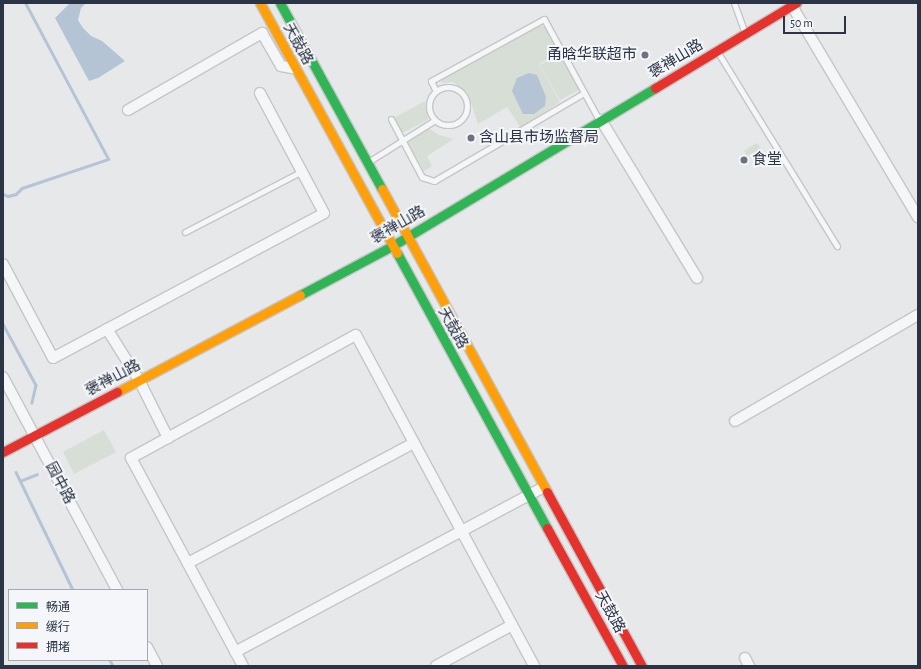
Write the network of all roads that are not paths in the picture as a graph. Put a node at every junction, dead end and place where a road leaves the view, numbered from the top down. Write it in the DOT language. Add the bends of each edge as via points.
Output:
graph roads {
  1 [pos="260,3"];
  2 [pos="280,3"];
  3 [pos="734,3"];
  4 [pos="794,4"];
  5 [pos="746,34"];
  6 [pos="717,51"];
  7 [pos="296,68"];
  8 [pos="436,91"];
  9 [pos="584,92"];
  10 [pos="260,93"];
  11 [pos="128,110"];
  12 [pos="391,119"];
  13 [pos="435,120"];
  14 [pos="601,120"];
  15 [pos="402,140"];
  16 [pos="367,162"];
  17 [pos="302,171"];
  18 [pos="918,218"];
  19 [pos="185,232"];
  20 [pos="407,237"];
  21 [pos="392,246"];
  22 [pos="837,246"];
  23 [pos="3,264"];
  24 [pos="697,278"];
  25 [pos="918,316"];
  26 [pos="107,329"];
  27 [pos="3,377"];
  28 [pos="139,380"];
  29 [pos="735,421"];
  30 [pos="34,436"];
  31 [pos="168,438"];
  32 [pos="414,443"];
  33 [pos="3,452"];
  34 [pos="544,487"];
  35 [pos="530,494"];
  36 [pos="461,531"];
  37 [pos="188,563"];
  38 [pos="116,589"];
  39 [pos="512,625"];
  40 [pos="148,648"];
  41 [pos="235,652"];
  42 [pos="157,666"];
  43 [pos="243,666"];
  44 [pos="436,666"];
  45 [pos="534,666"];
  46 [pos="623,666"];
  47 [pos="642,666"];
  1 -- 7 [label="main road, 天鼓路"];
  2 -- 16 [label="main road, 天鼓路"];
  3 -- 5 [label="lane"];
  4 -- 5 [label="main road, 褒禅山路"];
  4 -- 18 [label="street"];
  5 -- 6 [label="main road, 褒禅山路"];
  6 -- 14 [label="main road, 褒禅山路"];
  6 -- 22 [label="lane"];
  7 -- 11 [label="street" via="281,66 262,34"];
  7 -- 21 [label="main road, 天鼓路"];
  8 -- 9 [label="lane" via="431,81 544,19"];
  8 -- 13 [label="lane" via="429,102"];
  8 -- 13 [label="lane" via="454,87 464,94 467,106 463,117 453,124"];
  9 -- 14 [label="lane"];
  9 -- 15 [label="lane" via="434,181 422,177"];
  10 -- 17 [label="street"];
  12 -- 15 [label="lane"];
  13 -- 15 [label="lane"];
  14 -- 20 [label="main road, 褒禅山路"];
  14 -- 24 [label="street"];
  15 -- 16 [label="lane"];
  16 -- 20 [label="main road, 天鼓路"];
  17 -- 19 [label="lane"];
  17 -- 26 [label="street" via="324,213"];
  20 -- 21 [label="main road, 褒禅山路"];
  20 -- 34 [label="main road, 天鼓路"];
  21 -- 28 [label="main road, 褒禅山路"];
  21 -- 35 [label="main road, 天鼓路"];
  23 -- 26 [label="street" via="53,358"];
  25 -- 29 [label="street"];
  26 -- 28 [label="street"];
  27 -- 30 [label="street, 园中路"];
  28 -- 30 [label="main road, 褒禅山路"];
  28 -- 31 [label="street"];
  30 -- 33 [label="main road, 褒禅山路"];
  30 -- 38 [label="street, 园中路"];
  31 -- 32 [label="street" via="356,335"];
  31 -- 37 [label="street" via="131,458"];
  32 -- 36 [label="street"];
  32 -- 37 [label="street"];
  34 -- 35 [label="street"];
  34 -- 47 [label="main road, 天鼓路"];
  35 -- 36 [label="street"];
  35 -- 46 [label="main road, 天鼓路"];
  36 -- 39 [label="street"];
  36 -- 41 [label="street"];
  37 -- 41 [label="street"];
  39 -- 44 [label="street"];
  39 -- 45 [label="street"];
  40 -- 42 [label="street"];
  41 -- 43 [label="street"];
}
